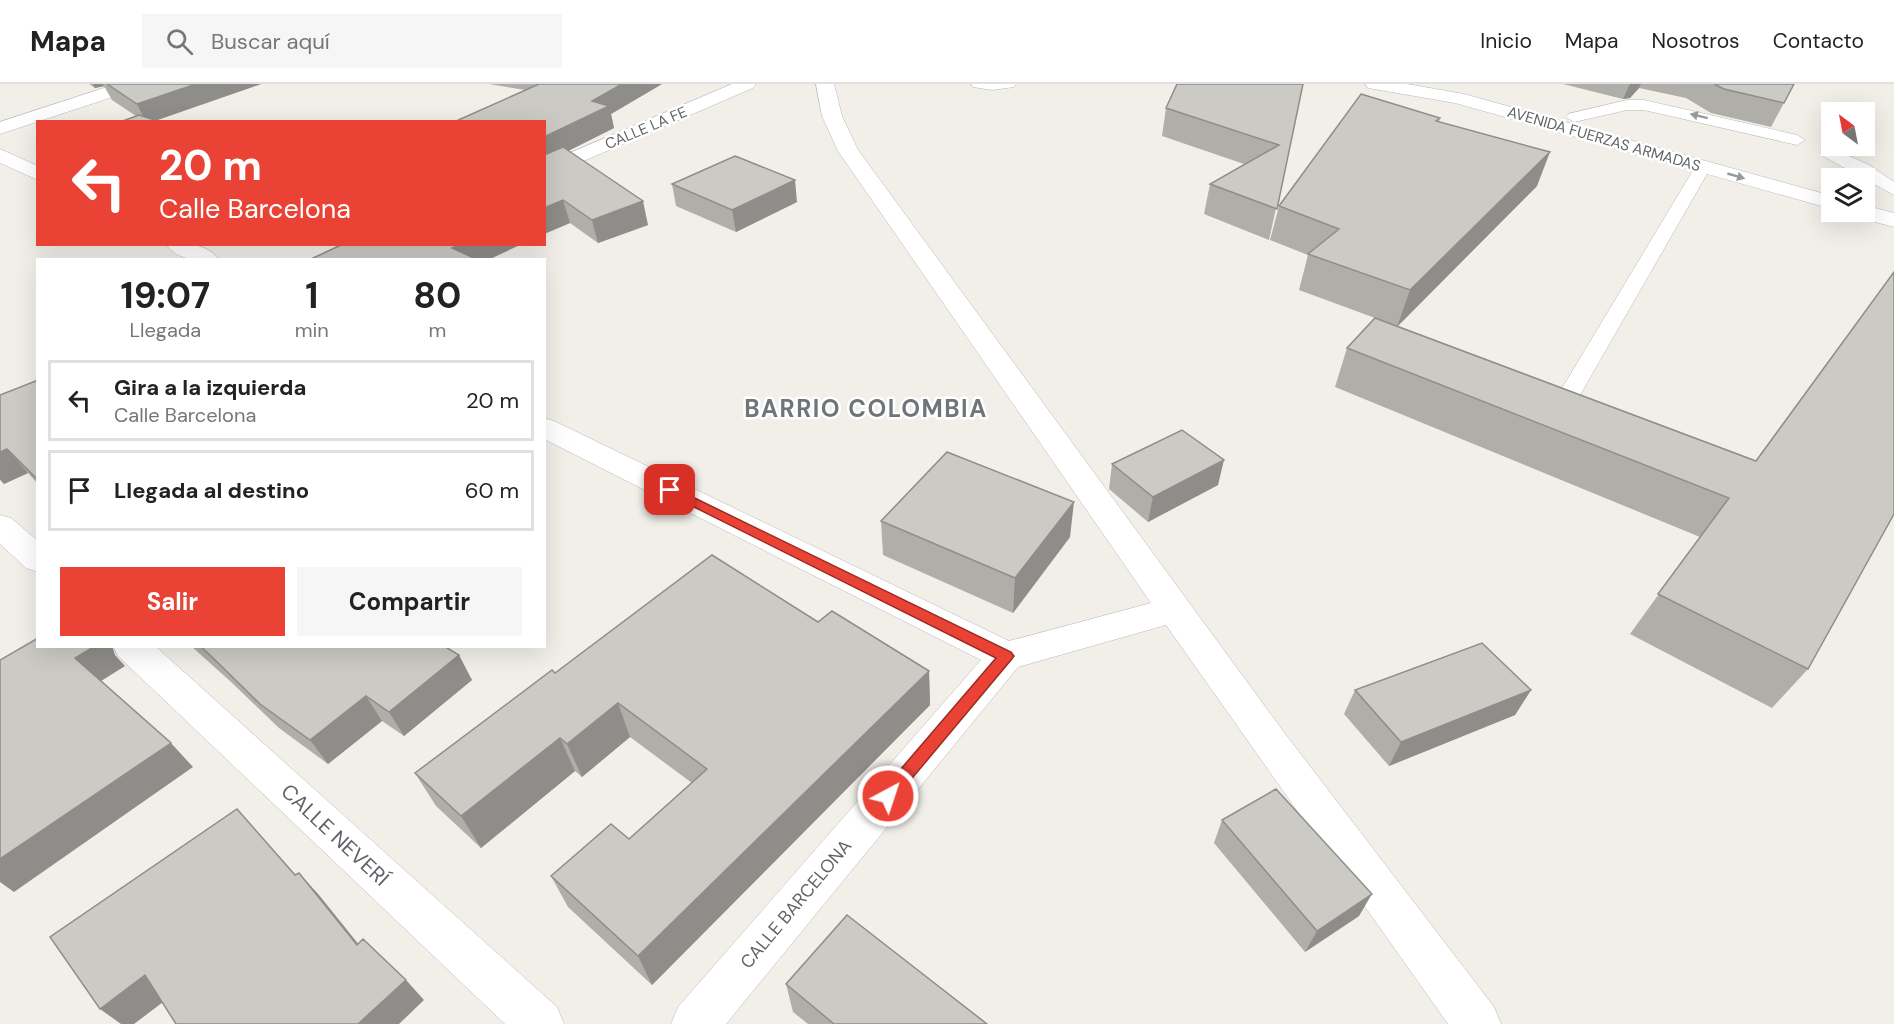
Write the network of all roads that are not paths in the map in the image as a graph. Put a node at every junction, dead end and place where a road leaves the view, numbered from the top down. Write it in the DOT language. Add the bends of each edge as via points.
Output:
graph roads {
  1 [pos="134,84"];
  2 [pos="747,84"];
  3 [pos="825,84"];
  4 [pos="978,84"];
  5 [pos="1010,84"];
  6 [pos="1374,84"];
  7 [pos="1452,84"];
  8 [pos="1574,117"];
  9 [pos="0,128"];
  10 [pos="1797,140"];
  11 [pos="0,155"];
  12 [pos="1837,156"];
  13 [pos="1703,167"];
  14 [pos="546,171"];
  15 [pos="36,173"];
  16 [pos="1821,182"];
  17 [pos="1894,190"];
  18 [pos="1875,197"];
  19 [pos="1821,200"];
  20 [pos="1894,202"];
  21 [pos="1875,215"];
  22 [pos="1894,220"];
  23 [pos="181,246"];
  24 [pos="203,258"];
  25 [pos="1569,396"];
  26 [pos="546,428"];
  27 [pos="0,526"];
  28 [pos="36,558"];
  29 [pos="1175,609"];
  30 [pos="133,648"];
  31 [pos="1006,656"];
  32 [pos="540,1024"];
  33 [pos="694,1024"];
  34 [pos="1477,1024"];
  1 -- 9 [label="street"];
  2 -- 14 [label="street, CALLE LA FE"];
  3 -- 29 [label="street" via="832,116 848,151"];
  4 -- 5 [label="lane"];
  6 -- 13 [label="street, AVENIDA FUERZAS ARMADAS" via="1456,98"];
  7 -- 8 [label="street, AVENIDA FUERZAS ARMADAS"];
  10 -- 8 [label="lane, one-way" via="1644,105"];
  8 -- 16 [label="street, AVENIDA FUERZAS ARMADAS"];
  11 -- 15 [label="street"];
  12 -- 17 [label="lane"];
  13 -- 19 [label="street, AVENIDA FUERZAS ARMADAS, one-way"];
  13 -- 25 [label="lane"];
  18 -- 20 [label="street"];
  21 -- 22 [label="street"];
  23 -- 24 [label="street"];
  26 -- 31 [label="street"];
  27 -- 28 [label="street"];
  29 -- 31 [label="street"];
  29 -- 34 [label="street"];
  30 -- 32 [label="street, CALLE NEVERÍ"];
  31 -- 33 [label="street, CALLE BARCELONA"];
}
